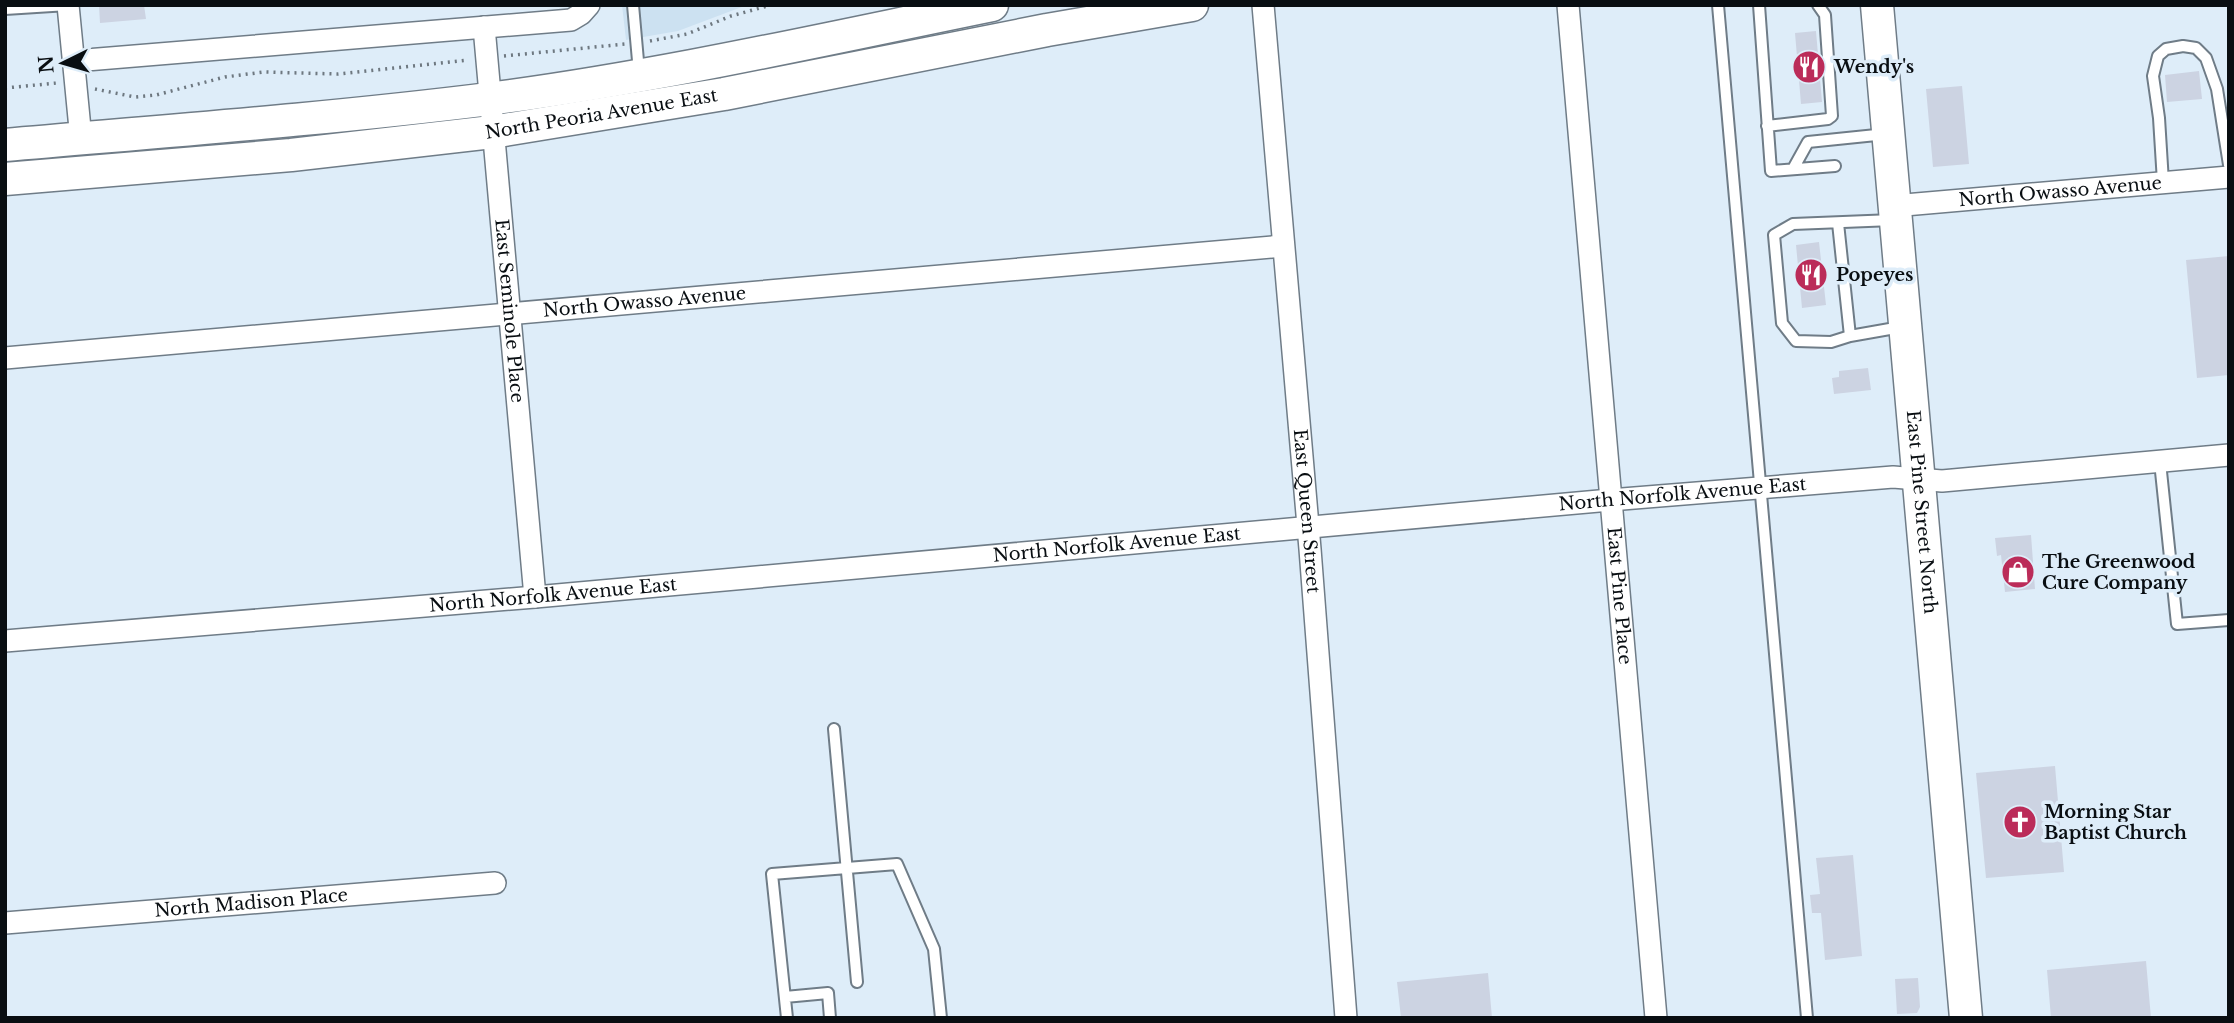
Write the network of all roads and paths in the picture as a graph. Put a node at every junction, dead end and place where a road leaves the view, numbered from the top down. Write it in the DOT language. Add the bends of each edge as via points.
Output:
graph roads {
  1 [pos="68,5"];
  2 [pos="633,5"];
  3 [pos="771,5"];
  4 [pos="992,5"];
  5 [pos="1192,5"];
  6 [pos="1263,5"];
  7 [pos="1568,5"];
  8 [pos="1718,5"];
  9 [pos="1759,5"];
  10 [pos="1818,5"];
  11 [pos="1877,5"];
  12 [pos="5,9"];
  13 [pos="585,10"];
  14 [pos="923,12"];
  15 [pos="484,27"];
  16 [pos="637,43"];
  17 [pos="926,54"];
  18 [pos="487,58"];
  19 [pos="74,61"];
  20 [pos="640,75"];
  21 [pos="76,85"];
  22 [pos="5,88"];
  23 [pos="490,99"];
  24 [pos="1768,126"];
  25 [pos="492,132"];
  26 [pos="1887,134"];
  27 [pos="81,139"];
  28 [pos="5,145"];
  29 [pos="2229,165"];
  30 [pos="1835,166"];
  31 [pos="1793,169"];
  32 [pos="2229,177"];
  33 [pos="5,179"];
  34 [pos="2163,182"];
  35 [pos="1893,213"];
  36 [pos="1838,223"];
  37 [pos="1283,246"];
  38 [pos="509,312"];
  39 [pos="1904,327"];
  40 [pos="1850,336"];
  41 [pos="5,358"];
  42 [pos="2229,456"];
  43 [pos="2160,462"];
  44 [pos="1918,478"];
  45 [pos="1761,488"];
  46 [pos="1610,500"];
  47 [pos="1308,528"];
  48 [pos="535,597"];
  49 [pos="2229,620"];
  50 [pos="5,641"];
  51 [pos="834,729"];
  52 [pos="847,868"];
  53 [pos="495,883"];
  54 [pos="5,923"];
  55 [pos="857,982"];
  56 [pos="785,997"];
  57 [pos="787,1018"];
  58 [pos="830,1018"];
  59 [pos="941,1018"];
  60 [pos="1346,1018"];
  61 [pos="1656,1018"];
  62 [pos="1807,1018"];
  63 [pos="1966,1018"];
  1 -- 12 [label="lane"];
  1 -- 19 [label="street"];
  2 -- 16 [label="lane"];
  3 -- 16 [label="path" via="687,34"];
  4 -- 14 [label="main road, North Peoria Avenue East"];
  5 -- 17 [label="main road, North Peoria Avenue East"];
  6 -- 37 [label="street, East Queen Street"];
  7 -- 46 [label="street, East Pine Place"];
  8 -- 45 [label="lane"];
  9 -- 24 [label="lane"];
  10 -- 24 [label="lane" via="1825,15 1832,116"];
  11 -- 26 [label="main road, East Pine Street North"];
  13 -- 15 [label="street" via="571,20"];
  14 -- 17 [label="street"];
  14 -- 20 [label="main road, North Peoria Avenue East"];
  15 -- 18 [label="street, East Seminole Place"];
  15 -- 19 [label="street"];
  16 -- 18 [label="path"];
  16 -- 20 [label="lane"];
  17 -- 25 [label="main road, North Peoria Avenue East" via="724,94"];
  18 -- 21 [label="path" via="338,74 264,72 135,97"];
  18 -- 23 [label="street, East Seminole Place"];
  19 -- 21 [label="street"];
  20 -- 23 [label="main road, North Peoria Avenue East"];
  21 -- 22 [label="path"];
  21 -- 27 [label="street"];
  23 -- 25 [label="street, East Seminole Place"];
  23 -- 27 [label="main road, North Peoria Avenue East"];
  24 -- 31 [label="lane" via="1771,171"];
  25 -- 33 [label="main road, North Peoria Avenue East" via="291,155"];
  25 -- 38 [label="street, East Seminole Place"];
  26 -- 31 [label="lane" via="1808,142"];
  26 -- 35 [label="main road, East Pine Street North"];
  27 -- 28 [label="main road, North Peoria Avenue East"];
  29 -- 34 [label="lane" via="2217,89 2206,58 2196,48 2166,49 2158,56 2153,76"];
  30 -- 31 [label="lane"];
  32 -- 34 [label="street, North Owasso Avenue"];
  34 -- 35 [label="street, North Owasso Avenue"];
  35 -- 36 [label="lane"];
  35 -- 39 [label="main road, East Pine Street North"];
  36 -- 40 [label="lane"];
  36 -- 40 [label="lane" via="1793,224 1774,234 1775,271 1782,323 1796,341 1831,342"];
  37 -- 38 [label="street, North Owasso Avenue"];
  37 -- 47 [label="street, East Queen Street"];
  38 -- 41 [label="street, North Owasso Avenue"];
  38 -- 48 [label="street, East Seminole Place"];
  39 -- 40 [label="lane"];
  39 -- 44 [label="main road, East Pine Street North"];
  42 -- 43 [label="street, North Norfolk Avenue East"];
  43 -- 44 [label="street, North Norfolk Avenue East" via="1942,481"];
  43 -- 49 [label="lane" via="2177,624"];
  44 -- 45 [label="street, North Norfolk Avenue East"];
  44 -- 63 [label="main road, East Pine Street North"];
  45 -- 46 [label="street, North Norfolk Avenue East"];
  45 -- 62 [label="lane"];
  46 -- 47 [label="street, North Norfolk Avenue East"];
  46 -- 61 [label="street, East Pine Place"];
  47 -- 48 [label="street, North Norfolk Avenue East"];
  47 -- 60 [label="street, East Queen Street"];
  48 -- 50 [label="street, North Norfolk Avenue East"];
  51 -- 52 [label="lane"];
  52 -- 55 [label="lane"];
  52 -- 56 [label="lane" via="772,874"];
  52 -- 59 [label="lane" via="897,864 934,949"];
  53 -- 54 [label="street, North Madison Place"];
  56 -- 57 [label="lane"];
  56 -- 58 [label="lane" via="828,993"];
}
